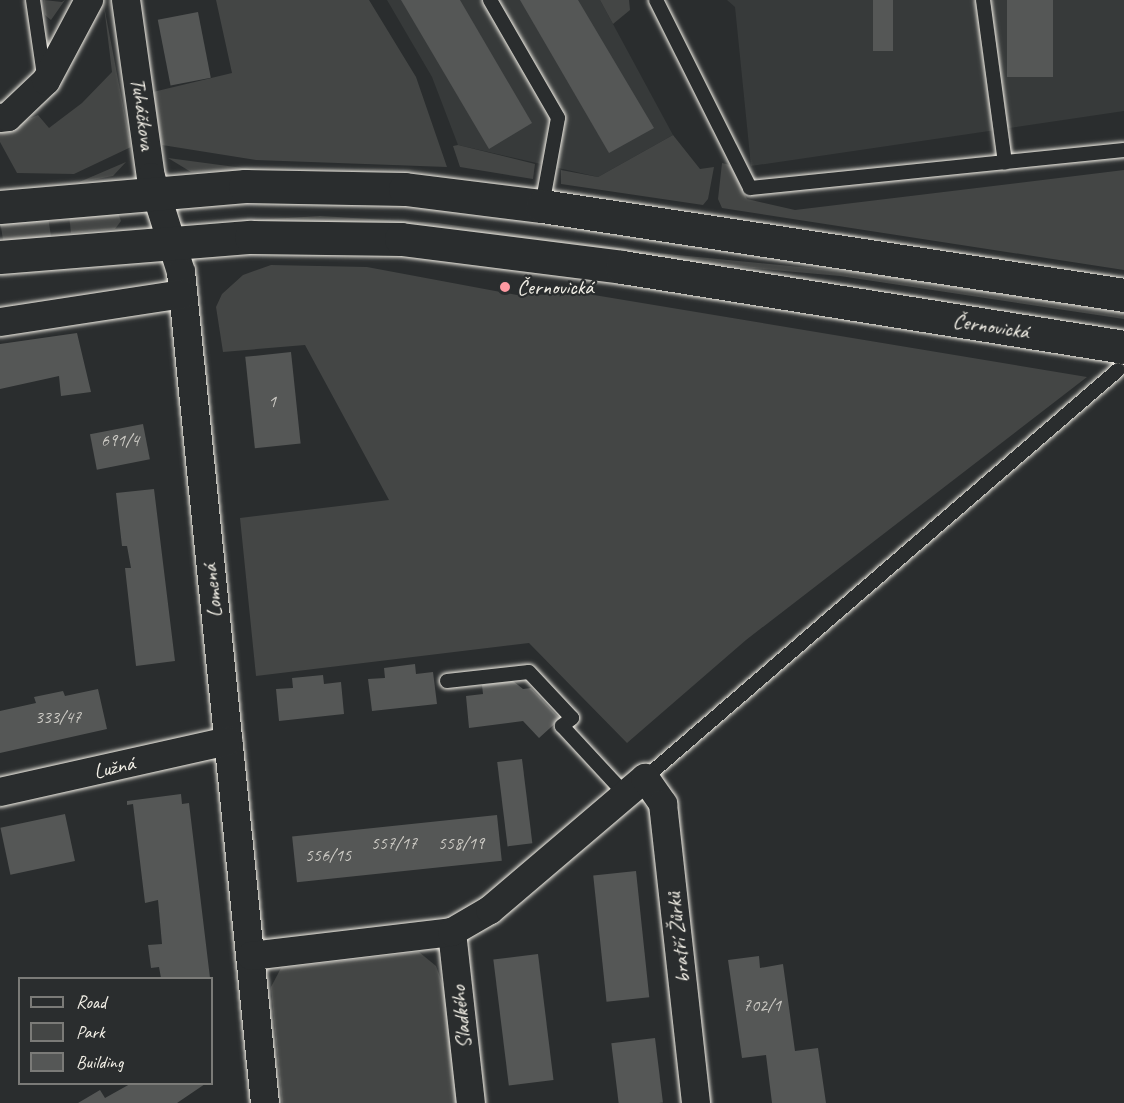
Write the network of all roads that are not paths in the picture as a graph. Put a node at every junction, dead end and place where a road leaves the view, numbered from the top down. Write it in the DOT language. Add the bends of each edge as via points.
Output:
graph roads {
  1 [pos="33,0"];
  2 [pos="89,0"];
  3 [pos="126,0"];
  4 [pos="490,0"];
  5 [pos="656,0"];
  6 [pos="983,0"];
  7 [pos="46,81"];
  8 [pos="0,118"];
  9 [pos="1124,150"];
  10 [pos="1005,163"];
  11 [pos="156,192"];
  12 [pos="542,206"];
  13 [pos="0,207"];
  14 [pos="169,234"];
  15 [pos="0,257"];
  16 [pos="183,294"];
  17 [pos="1124,295"];
  18 [pos="0,322"];
  19 [pos="1121,358"];
  20 [pos="447,681"];
  21 [pos="228,741"];
  22 [pos="635,787"];
  23 [pos="0,792"];
  24 [pos="452,932"];
  25 [pos="251,956"];
  26 [pos="264,1102"];
  27 [pos="471,1103"];
  28 [pos="696,1103"];
  1 -- 7 [label="lane"];
  2 -- 7 [label="street"];
  3 -- 11 [label="street, Tuháčkova"];
  4 -- 12 [label="lane" via="558,118"];
  5 -- 10 [label="lane" via="750,188"];
  6 -- 10 [label="lane"];
  7 -- 8 [label="street" via="8,117"];
  9 -- 10 [label="lane"];
  11 -- 12 [label="main road" via="245,186 394,188"];
  11 -- 13 [label="main road"];
  11 -- 14 [label="street, Tuháčkova"];
  12 -- 17 [label="main road"];
  14 -- 15 [label="main road, Černovická"];
  14 -- 16 [label="street, Lomená" via="181,272"];
  14 -- 19 [label="main road, Černovická" via="400,239 622,267"];
  16 -- 18 [label="street"];
  16 -- 21 [label="street, Lomená"];
  19 -- 22 [label="lane"];
  20 -- 22 [label="lane" via="529,672 572,718 562,726"];
  21 -- 23 [label="street, Lužná"];
  21 -- 25 [label="street, Lomená"];
  22 -- 24 [label="street" via="490,910"];
  22 -- 28 [label="street, bratří Žůrků" via="663,804"];
  24 -- 25 [label="street"];
  24 -- 27 [label="street, Sladkého"];
  25 -- 26 [label="street, Lomená"];
}
